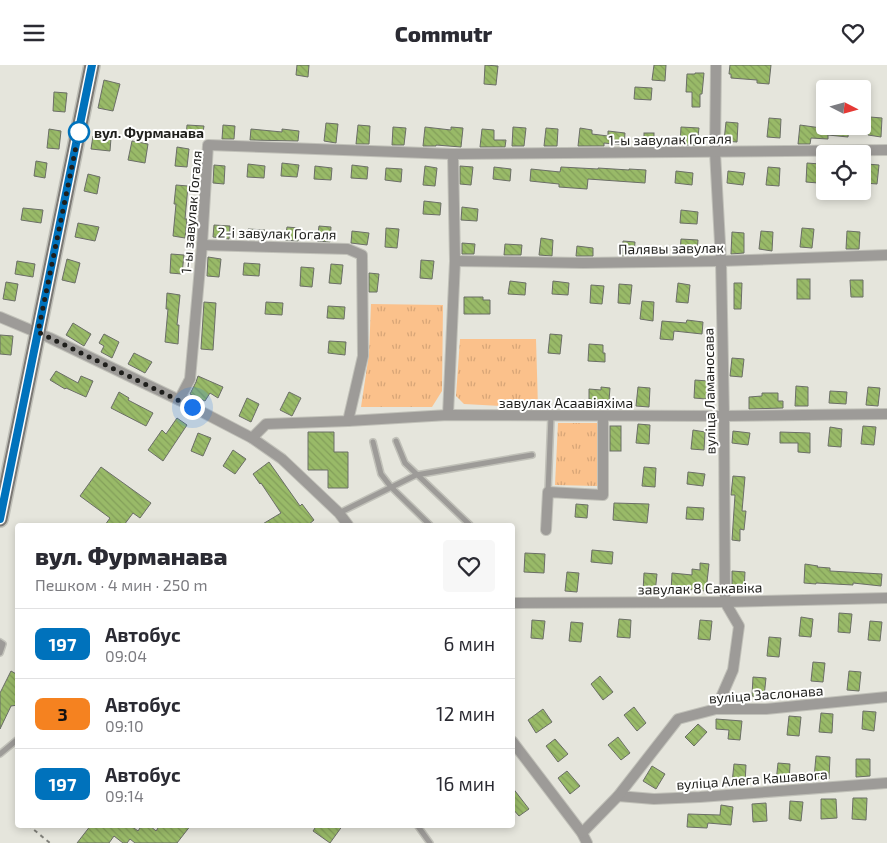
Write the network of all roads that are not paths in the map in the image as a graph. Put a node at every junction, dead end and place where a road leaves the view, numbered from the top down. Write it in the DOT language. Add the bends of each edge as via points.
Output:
graph roads {
  1 [pos="92,65"];
  2 [pos="716,65"];
  3 [pos="887,150"];
  4 [pos="715,152"];
  5 [pos="453,154"];
  6 [pos="202,245"];
  7 [pos="887,255"];
  8 [pos="455,261"];
  9 [pos="721,261"];
  10 [pos="0,317"];
  11 [pos="38,332"];
  12 [pos="179,400"];
  13 [pos="887,414"];
  14 [pos="448,415"];
  15 [pos="551,415"];
  16 [pos="603,415"];
  17 [pos="724,416"];
  18 [pos="348,421"];
  19 [pos="252,438"];
  20 [pos="396,441"];
  21 [pos="373,442"];
  22 [pos="532,455"];
  23 [pos="416,475"];
  24 [pos="391,487"];
  25 [pos="548,491"];
  26 [pos="339,513"];
  27 [pos="0,519"];
  28 [pos="346,523"];
  29 [pos="428,523"];
  30 [pos="468,523"];
  31 [pos="546,530"];
  32 [pos="887,598"];
  33 [pos="725,602"];
  34 [pos="515,603"];
  35 [pos="0,642"];
  36 [pos="0,653"];
  37 [pos="887,697"];
  38 [pos="716,709"];
  39 [pos="15,742"];
  40 [pos="515,745"];
  41 [pos="0,754"];
  42 [pos="887,783"];
  43 [pos="618,796"];
  44 [pos="419,828"];
  45 [pos="582,833"];
  46 [pos="430,843"];
  47 [pos="587,843"];
  1 -- 11 [label="main road"];
  2 -- 4 [label="street, вуліца Ламаносава"];
  3 -- 4 [label="street, 1-ы завулак Гогаля"];
  4 -- 5 [label="street, 1-ы завулак Гогаля"];
  4 -- 9 [label="street, вуліца Ламаносава"];
  5 -- 6 [label="street, 1-ы завулак Гогаля" via="208,145"];
  5 -- 8 [label="street"];
  6 -- 12 [label="street, 1-ы завулак Гогаля" via="190,379"];
  6 -- 18 [label="street, 2-і завулак Гогаля" via="348,249 362,255 363,356"];
  7 -- 9 [label="street, Палявы завулак"];
  8 -- 9 [label="street, Палявы завулак"];
  8 -- 14 [label="street"];
  9 -- 17 [label="street, вуліца Ламаносава"];
  10 -- 11 [label="street"];
  11 -- 12 [label="street"];
  11 -- 27 [label="main road"];
  12 -- 19 [label="street"];
  13 -- 17 [label="street, завулак Асаавіяхіма"];
  14 -- 15 [label="street, завулак Асаавіяхіма"];
  14 -- 18 [label="street, завулак Асаавіяхіма"];
  15 -- 16 [label="street, завулак Асаавіяхіма"];
  15 -- 25 [label="lane"];
  16 -- 17 [label="street, завулак Асаавіяхіма"];
  16 -- 25 [label="street" via="603,495"];
  17 -- 33 [label="street, вуліца Ламаносава"];
  18 -- 19 [label="street, завулак Асаавіяхіма" via="266,423"];
  19 -- 26 [label="street" via="282,459"];
  20 -- 23 [label="lane" via="404,463"];
  21 -- 24 [label="lane" via="381,474"];
  22 -- 23 [label="lane"];
  23 -- 24 [label="lane"];
  23 -- 30 [label="lane"];
  24 -- 26 [label="lane"];
  24 -- 29 [label="lane"];
  25 -- 31 [label="street"];
  26 -- 28 [label="street"];
  32 -- 33 [label="street, завулак 8 Сакавіка"];
  33 -- 34 [label="street, завулак 8 Сакавіка"];
  33 -- 38 [label="street, вуліца Ламаносава" via="739,626 733,671"];
  35 -- 36 [label="lane" via="3,644"];
  37 -- 38 [label="street, вуліца Заслонава" via="766,709"];
  38 -- 43 [label="street, вуліца Заслонава" via="678,719"];
  39 -- 41 [label="lane"];
  40 -- 45 [label="street"];
  42 -- 43 [label="street, вуліца Алега Кашавога" via="700,797 654,799"];
  43 -- 45 [label="street, вуліца Заслонава"];
  44 -- 46 [label="lane"];
  45 -- 47 [label="street"];
}
